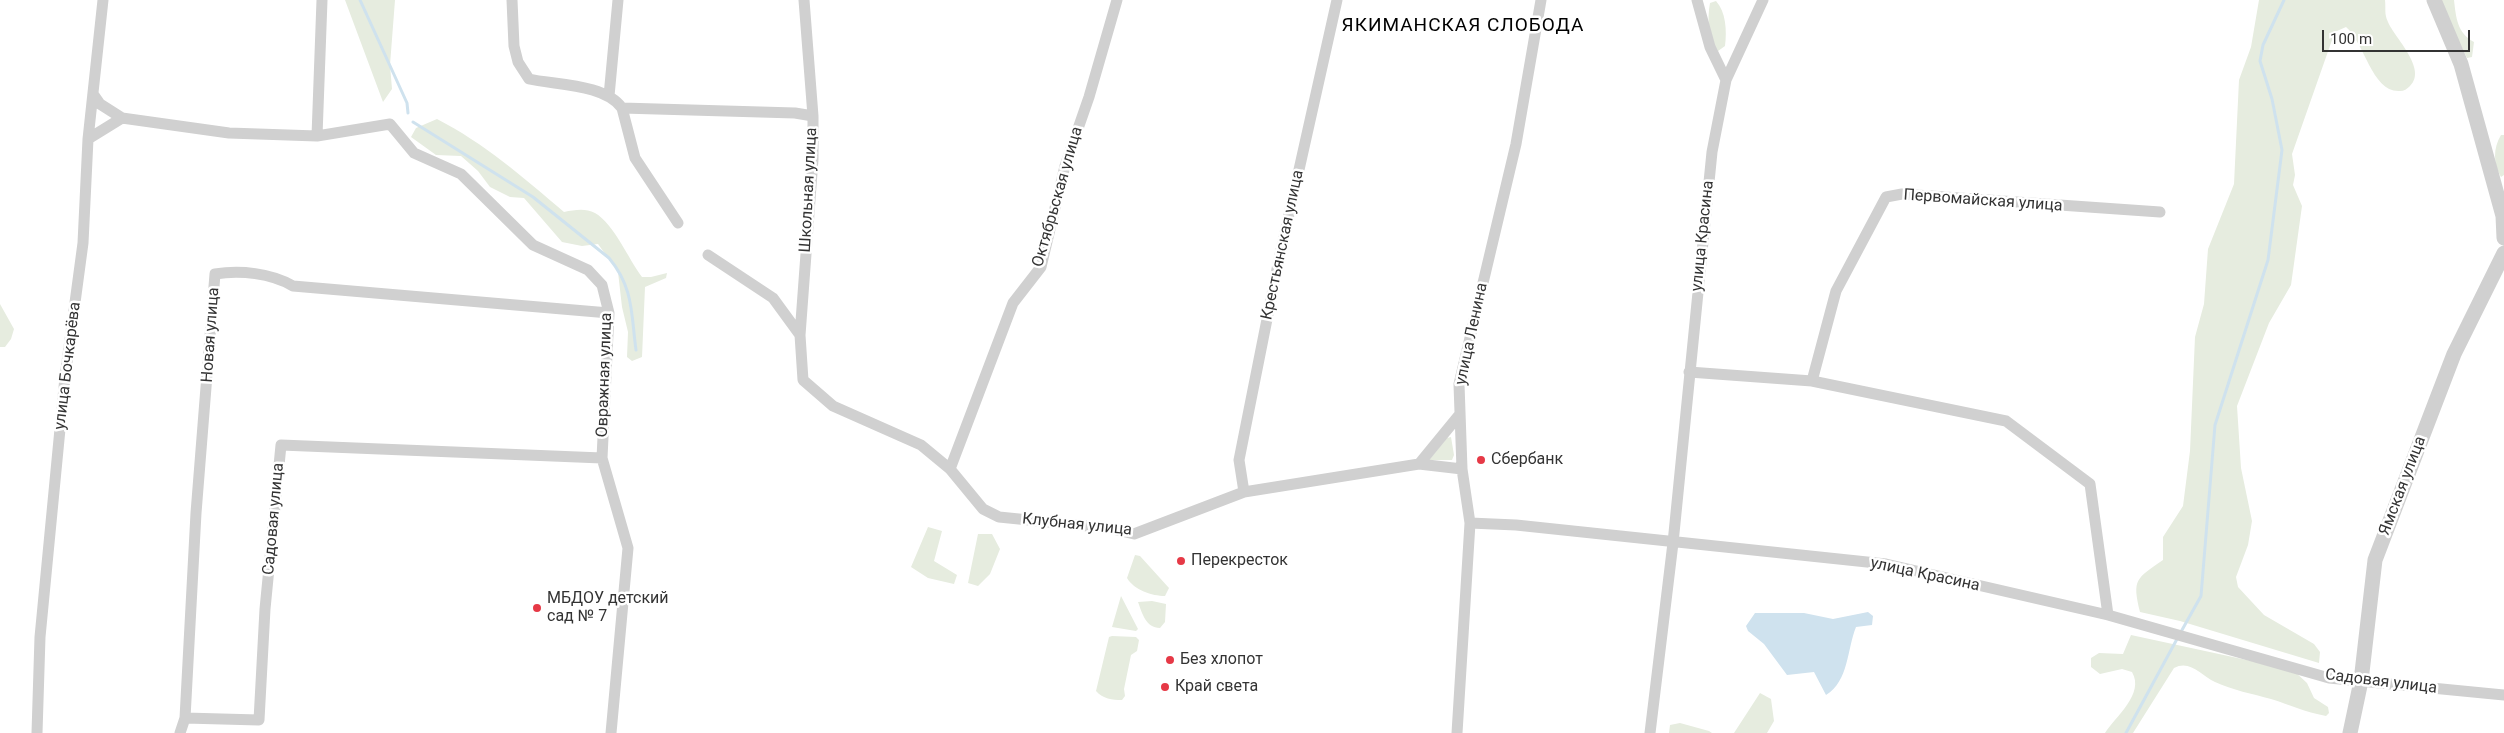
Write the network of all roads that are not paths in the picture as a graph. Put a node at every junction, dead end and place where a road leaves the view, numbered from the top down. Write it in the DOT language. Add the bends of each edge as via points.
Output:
graph roads {
  1 [pos="103,0"];
  2 [pos="322,0"];
  3 [pos="512,0"];
  4 [pos="618,0"];
  5 [pos="804,0"];
  6 [pos="1117,0"];
  7 [pos="1337,0"];
  8 [pos="1541,0"];
  9 [pos="1697,0"];
  10 [pos="1763,0"];
  11 [pos="2434,0"];
  12 [pos="1726,80"];
  13 [pos="93,94"];
  14 [pos="609,96"];
  15 [pos="622,108"];
  16 [pos="813,116"];
  17 [pos="122,118"];
  18 [pos="317,136"];
  19 [pos="88,139"];
  20 [pos="2160,212"];
  21 [pos="678,223"];
  22 [pos="2504,238"];
  23 [pos="2504,253"];
  24 [pos="708,255"];
  25 [pos="609,313"];
  26 [pos="800,335"];
  27 [pos="1689,372"];
  28 [pos="803,380"];
  29 [pos="1812,381"];
  30 [pos="1460,414"];
  31 [pos="602,458"];
  32 [pos="1419,464"];
  33 [pos="950,469"];
  34 [pos="1462,469"];
  35 [pos="1244,492"];
  36 [pos="1470,524"];
  37 [pos="1673,543"];
  38 [pos="2108,615"];
  39 [pos="2173,633"];
  40 [pos="2362,681"];
  41 [pos="2504,695"];
  42 [pos="185,718"];
  43 [pos="37,733"];
  44 [pos="180,733"];
  45 [pos="611,733"];
  46 [pos="1457,733"];
  47 [pos="1650,733"];
  48 [pos="2350,733"];
  1 -- 13 [label="street, улица Бочкарёва"];
  2 -- 18 [label="street"];
  3 -- 14 [label="street" via="516,54 529,79 567,84"];
  4 -- 14 [label="street"];
  5 -- 16 [label="street, Школьная улица"];
  6 -- 33 [label="street, Октябрьская улица" via="1065,166 1041,267 1013,303"];
  7 -- 35 [label="street, Крестьянская улица" via="1279,259 1240,460"];
  8 -- 30 [label="street, улица Ленина" via="1516,144 1459,384"];
  9 -- 12 [label="street" via="1710,47"];
  10 -- 12 [label="street, улица Красина"];
  11 -- 22 [label="street" via="2461,64 2503,216"];
  12 -- 27 [label="street, улица Красина" via="1712,152"];
  13 -- 17 [label="street" via="100,104"];
  13 -- 19 [label="street, улица Бочкарёва"];
  14 -- 15 [label="street"];
  15 -- 16 [label="street"];
  15 -- 21 [label="street" via="635,158"];
  16 -- 26 [label="street, Школьная улица" via="813,159"];
  17 -- 18 [label="street" via="230,133"];
  17 -- 19 [label="street"];
  18 -- 25 [label="street, Овражная улица" via="390,124 414,153 461,174 534,244 588,270 602,285"];
  19 -- 43 [label="street, улица Бочкарёва" via="83,244 65,377 40,638"];
  20 -- 29 [label="street, Первомайская улица" via="1902,194 1886,197 1836,291"];
  23 -- 40 [label="street, Ямская улица" via="2454,354 2375,560"];
  24 -- 26 [label="street" via="773,298"];
  25 -- 31 [label="street, Овражная улица"];
  25 -- 42 [label="street, Новая улица" via="293,286 285,281 235,271 216,274 196,513"];
  26 -- 28 [label="street, Школьная улица"];
  27 -- 29 [label="street"];
  27 -- 37 [label="street, улица Красина"];
  28 -- 33 [label="street, Клубная улица" via="833,406 921,446"];
  29 -- 38 [label="street" via="2006,421 2060,459 2090,484"];
  30 -- 32 [label="street"];
  30 -- 34 [label="street, улица Ленина"];
  31 -- 42 [label="street, Садовая улица" via="281,445 265,609 259,720"];
  31 -- 45 [label="street, Овражная улица" via="628,548"];
  32 -- 34 [label="street, Клубная улица"];
  32 -- 35 [label="street, Клубная улица"];
  33 -- 35 [label="street, Клубная улица" via="983,509 999,517 1108,528 1134,534"];
  34 -- 36 [label="street, улица Ленина"];
  36 -- 37 [label="street, улица Красина" via="1516,525"];
  36 -- 46 [label="street, улица Ленина"];
  37 -- 38 [label="street, улица Красина" via="1886,564"];
  37 -- 47 [label="street, улица Красина"];
  38 -- 39 [label="street, улица Красина"];
  39 -- 40 [label="street, Садовая улица" via="2329,678"];
  40 -- 41 [label="street, Садовая улица"];
  40 -- 48 [label="street, Ямская улица"];
  42 -- 44 [label="street, Новая улица"];
}
